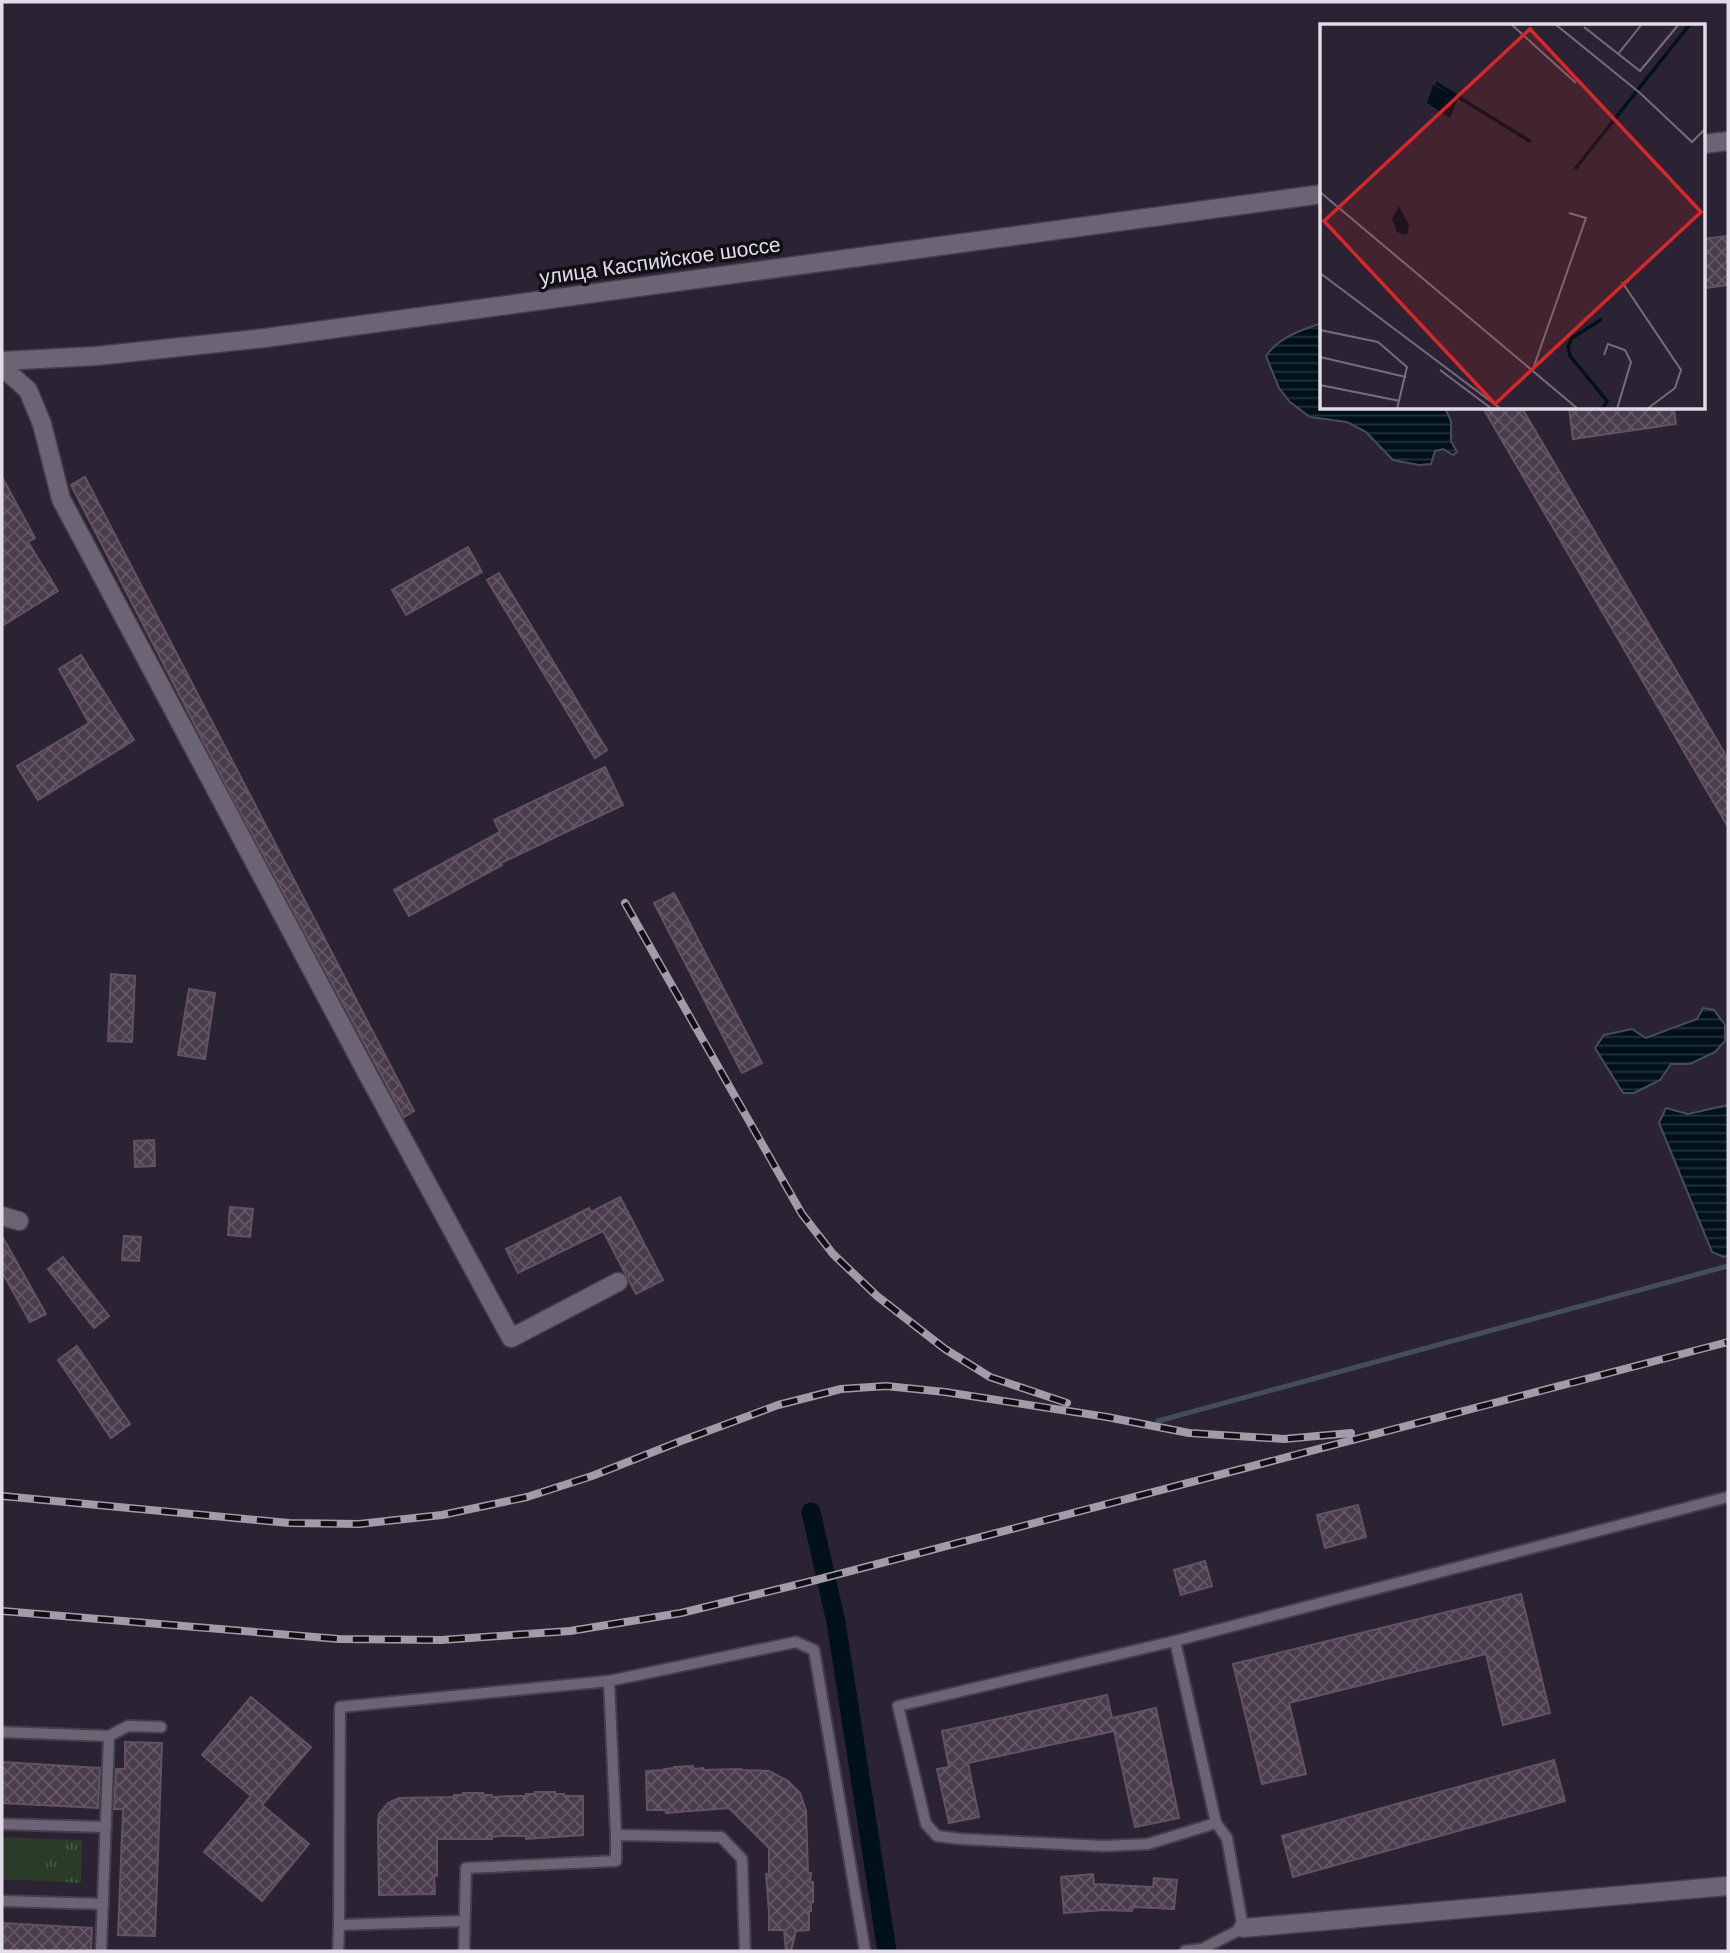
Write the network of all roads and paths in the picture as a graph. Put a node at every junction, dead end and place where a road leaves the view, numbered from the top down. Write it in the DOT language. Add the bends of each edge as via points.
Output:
graph roads {
  1 [pos="1728,141"];
  2 [pos="1706,144"];
  3 [pos="1320,194"];
  4 [pos="2,361"];
  5 [pos="2,368"];
  6 [pos="618,1282"];
  7 [pos="1728,1497"];
  8 [pos="1175,1641"];
  9 [pos="609,1681"];
  10 [pos="161,1727"];
  11 [pos="2,1732"];
  12 [pos="109,1736"];
  13 [pos="2,1824"];
  14 [pos="1216,1824"];
  15 [pos="106,1827"];
  16 [pos="616,1835"];
  17 [pos="1728,1886"];
  18 [pos="2,1901"];
  19 [pos="103,1904"];
  20 [pos="463,1921"];
  21 [pos="339,1925"];
  22 [pos="1243,1928"];
  23 [pos="1202,1950"];
  24 [pos="101,1951"];
  25 [pos="338,1951"];
  26 [pos="464,1951"];
  27 [pos="745,1951"];
  28 [pos="865,1951"];
  29 [pos="1185,1951"];
  1 -- 2 [label="street"];
  3 -- 4 [label="street, улица Каспийское шоссе" via="265,338"];
  5 -- 6 [label="street" via="29,390 61,499 511,1338"];
  7 -- 8 [label="lane"];
  8 -- 14 [label="lane"];
  8 -- 14 [label="lane" via="898,1706 926,1824 937,1836 1104,1846 1148,1844"];
  9 -- 16 [label="lane"];
  9 -- 21 [label="lane" via="340,1707"];
  9 -- 28 [label="lane" via="796,1642 814,1650"];
  10 -- 12 [label="lane" via="128,1726"];
  11 -- 12 [label="lane"];
  12 -- 15 [label="lane"];
  13 -- 15 [label="lane"];
  14 -- 22 [label="lane" via="1227,1838"];
  15 -- 19 [label="lane"];
  16 -- 20 [label="lane" via="616,1861 466,1868"];
  16 -- 27 [label="lane" via="721,1837 742,1858"];
  17 -- 22 [label="street"];
  18 -- 19 [label="lane"];
  19 -- 24 [label="lane"];
  20 -- 21 [label="lane"];
  20 -- 26 [label="lane"];
  21 -- 25 [label="lane"];
  22 -- 23 [label="lane"];
  23 -- 29 [label="lane"];
}
